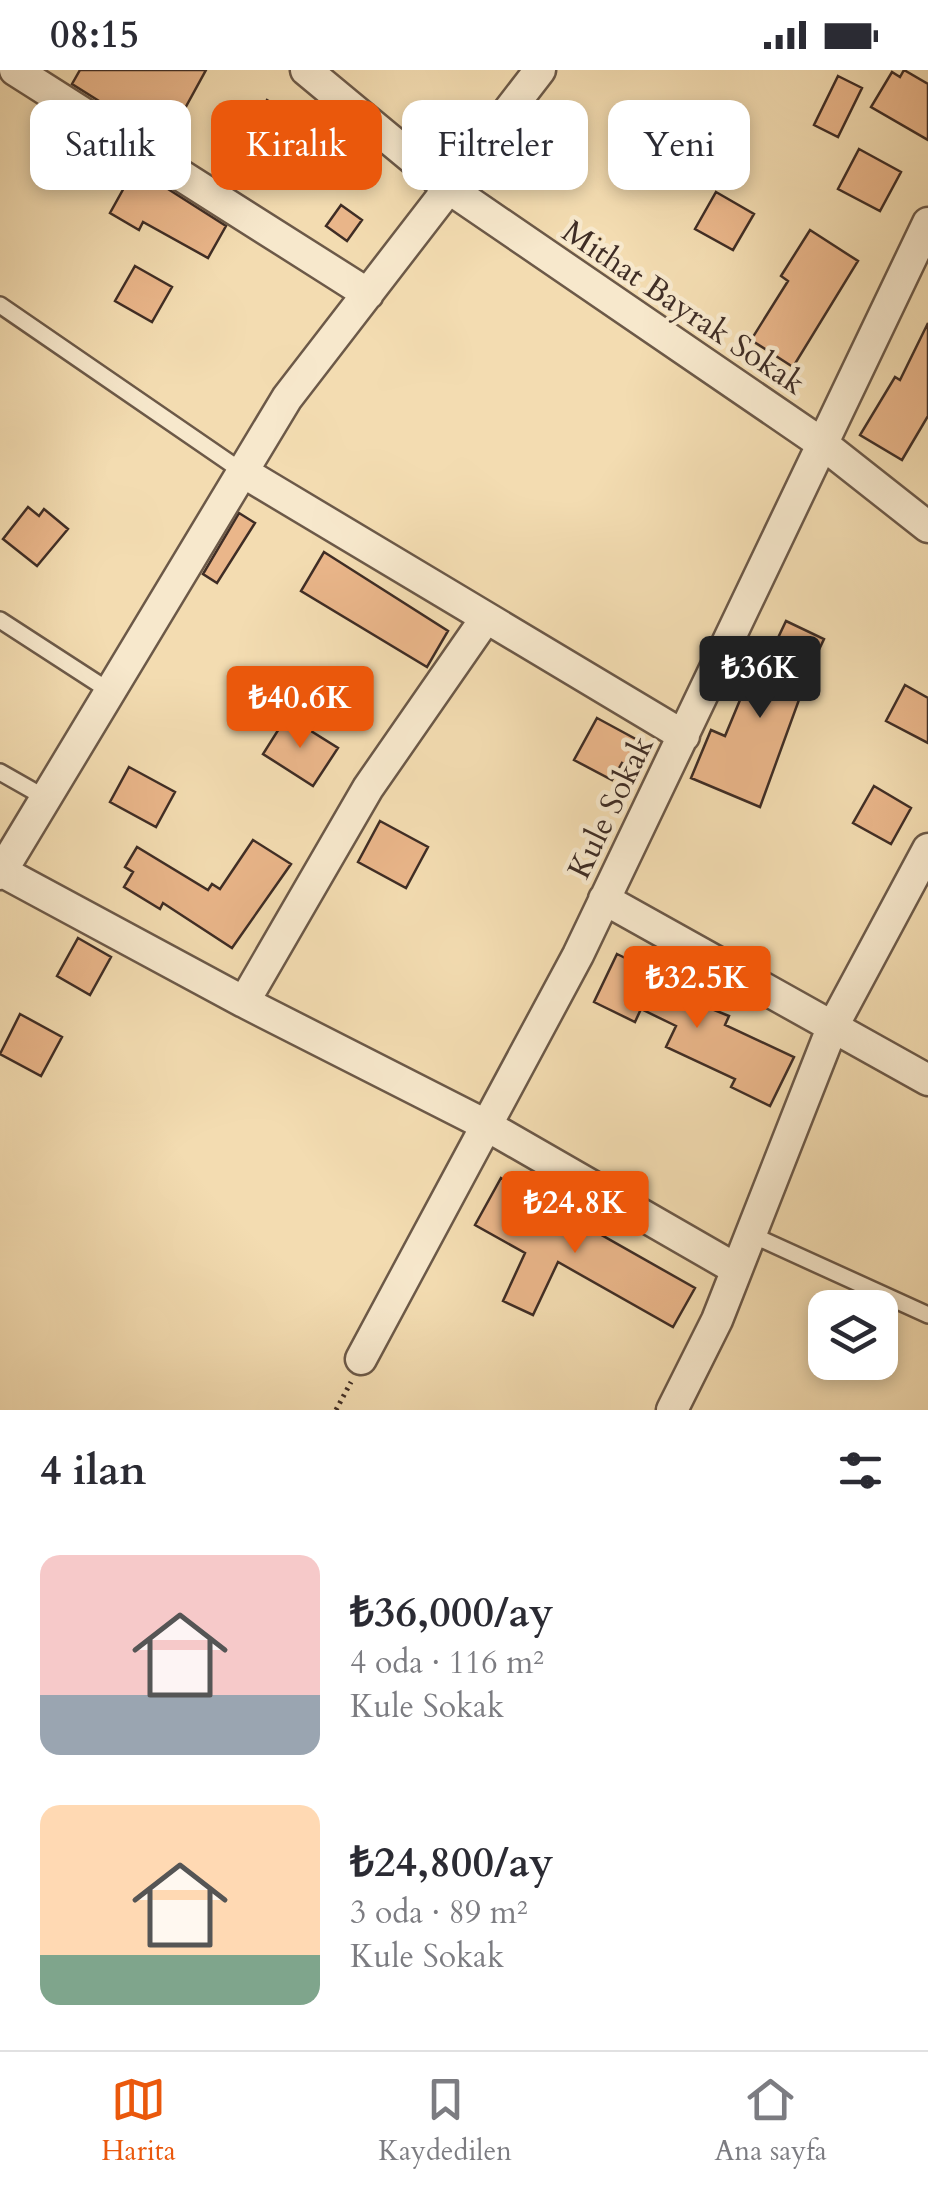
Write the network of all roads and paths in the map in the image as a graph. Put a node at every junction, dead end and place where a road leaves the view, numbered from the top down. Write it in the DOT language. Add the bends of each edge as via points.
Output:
graph roads {
  1 [pos="15,70"];
  2 [pos="306,70"];
  3 [pos="540,70"];
  4 [pos="344,83"];
  5 [pos="516,100"];
  6 [pos="402,142"];
  7 [pos="445,190"];
  8 [pos="451,190"];
  9 [pos="927,226"];
  10 [pos="368,294"];
  11 [pos="0,305"];
  12 [pos="824,445"];
  13 [pos="243,472"];
  14 [pos="928,527"];
  15 [pos="486,618"];
  16 [pos="0,620"];
  17 [pos="110,692"];
  18 [pos="684,736"];
  19 [pos="0,772"];
  20 [pos="44,797"];
  21 [pos="928,849"];
  22 [pos="1,872"];
  23 [pos="604,900"];
  24 [pos="244,1002"];
  25 [pos="832,1028"];
  26 [pos="928,1080"];
  27 [pos="484,1124"];
  28 [pos="748,1233"];
  29 [pos="736,1269"];
  30 [pos="928,1314"];
  31 [pos="362,1358"];
  32 [pos="672,1410"];
  1 -- 10 [label="street"];
  2 -- 4 [label="street, Mithat Bayrak Sokak"];
  3 -- 5 [label="street"];
  4 -- 6 [label="street, Mithat Bayrak Sokak"];
  7 -- 10 [label="street"];
  8 -- 12 [label="street, Mithat Bayrak Sokak"];
  9 -- 12 [label="street, Kule Sokak"];
  10 -- 13 [label="street" via="287,398"];
  11 -- 13 [label="lane"];
  12 -- 14 [label="street, Mithat Bayrak Sokak"];
  12 -- 18 [label="street, Kule Sokak"];
  13 -- 15 [label="street"];
  13 -- 17 [label="street"];
  15 -- 18 [label="street"];
  15 -- 24 [label="street" via="368,788"];
  16 -- 17 [label="lane"];
  17 -- 20 [label="street"];
  18 -- 23 [label="street, Kule Sokak"];
  19 -- 20 [label="lane"];
  20 -- 22 [label="street"];
  21 -- 25 [label="street"];
  22 -- 24 [label="street"];
  23 -- 25 [label="street"];
  23 -- 27 [label="street, Kule Sokak"];
  24 -- 27 [label="street"];
  25 -- 26 [label="street"];
  25 -- 28 [label="street"];
  27 -- 29 [label="street"];
  27 -- 31 [label="street, Kule Sokak"];
  28 -- 29 [label="street"];
  28 -- 30 [label="lane"];
  29 -- 32 [label="street"];
}
